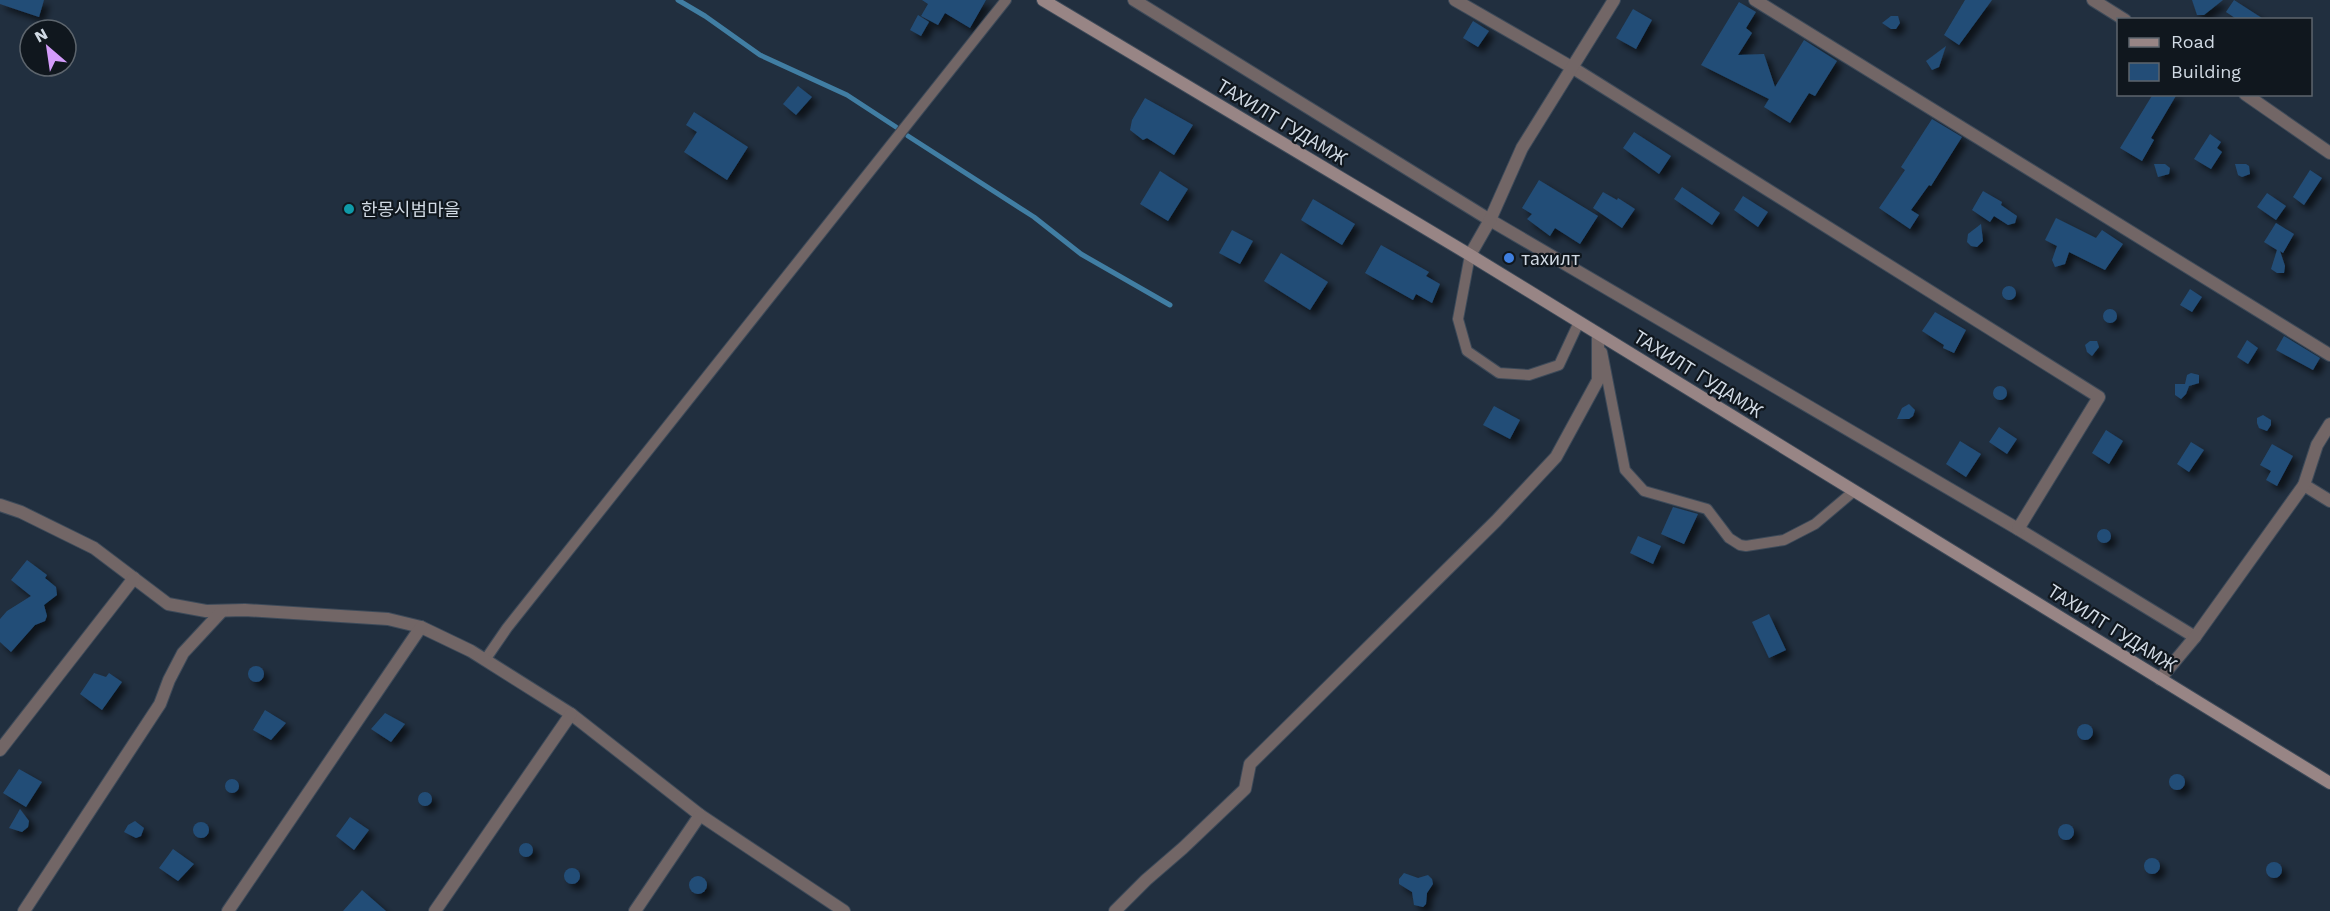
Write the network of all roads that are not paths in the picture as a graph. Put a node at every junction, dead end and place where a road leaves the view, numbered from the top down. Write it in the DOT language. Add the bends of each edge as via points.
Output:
graph roads {
  1 [pos="1006,0"];
  2 [pos="1043,0"];
  3 [pos="1134,0"];
  4 [pos="1455,0"];
  5 [pos="1614,0"];
  6 [pos="1755,0"];
  7 [pos="2093,0"];
  8 [pos="2122,18"];
  9 [pos="1573,68"];
  10 [pos="2248,96"];
  11 [pos="2330,153"];
  12 [pos="1490,220"];
  13 [pos="1470,255"];
  14 [pos="1580,322"];
  15 [pos="1598,334"];
  16 [pos="2330,355"];
  17 [pos="2330,424"];
  18 [pos="2304,485"];
  19 [pos="1854,491"];
  20 [pos="2330,501"];
  21 [pos="0,505"];
  22 [pos="2018,529"];
  23 [pos="134,578"];
  24 [pos="222,611"];
  25 [pos="421,627"];
  26 [pos="2195,637"];
  27 [pos="485,660"];
  28 [pos="2160,679"];
  29 [pos="571,714"];
  30 [pos="0,750"];
  31 [pos="2330,783"];
  32 [pos="700,815"];
  33 [pos="836,909"];
  34 [pos="24,911"];
  35 [pos="228,911"];
  36 [pos="435,911"];
  37 [pos="635,911"];
  38 [pos="1114,911"];
  1 -- 27 [label="lane"];
  2 -- 13 [label="main road, ТАХИЛТ ГУДАМЖ"];
  3 -- 12 [label="street"];
  4 -- 9 [label="street"];
  5 -- 9 [label="street"];
  6 -- 16 [label="street"];
  7 -- 8 [label="street"];
  9 -- 12 [label="street" via="1522,148"];
  9 -- 22 [label="street" via="2099,397"];
  10 -- 11 [label="street"];
  12 -- 13 [label="street"];
  12 -- 22 [label="street"];
  13 -- 14 [label="main road, ТАХИЛТ ГУДАМЖ"];
  13 -- 14 [label="lane" via="1458,320 1467,351 1499,373 1528,375 1558,364"];
  14 -- 15 [label="main road, ТАХИЛТ ГУДАМЖ"];
  15 -- 19 [label="main road, ТАХИЛТ ГУДАМЖ"];
  15 -- 19 [label="lane" via="1625,470 1644,491 1707,509 1729,538 1746,546 1784,540 1815,524"];
  15 -- 38 [label="street" via="1598,380 1556,457 1250,764 1245,789"];
  17 -- 18 [label="street"];
  18 -- 20 [label="street"];
  18 -- 26 [label="street"];
  19 -- 28 [label="main road, ТАХИЛТ ГУДАМЖ"];
  21 -- 23 [label="street" via="94,548"];
  22 -- 26 [label="street"];
  23 -- 24 [label="street" via="168,604"];
  23 -- 30 [label="street"];
  24 -- 25 [label="street" via="388,619"];
  24 -- 34 [label="street" via="183,653 160,704"];
  25 -- 27 [label="street"];
  25 -- 35 [label="street"];
  26 -- 28 [label="street"];
  27 -- 29 [label="street"];
  28 -- 31 [label="main road, ТАХИЛТ ГУДАМЖ"];
  29 -- 32 [label="street"];
  29 -- 36 [label="street"];
  32 -- 33 [label="street"];
  32 -- 37 [label="street"];
}
